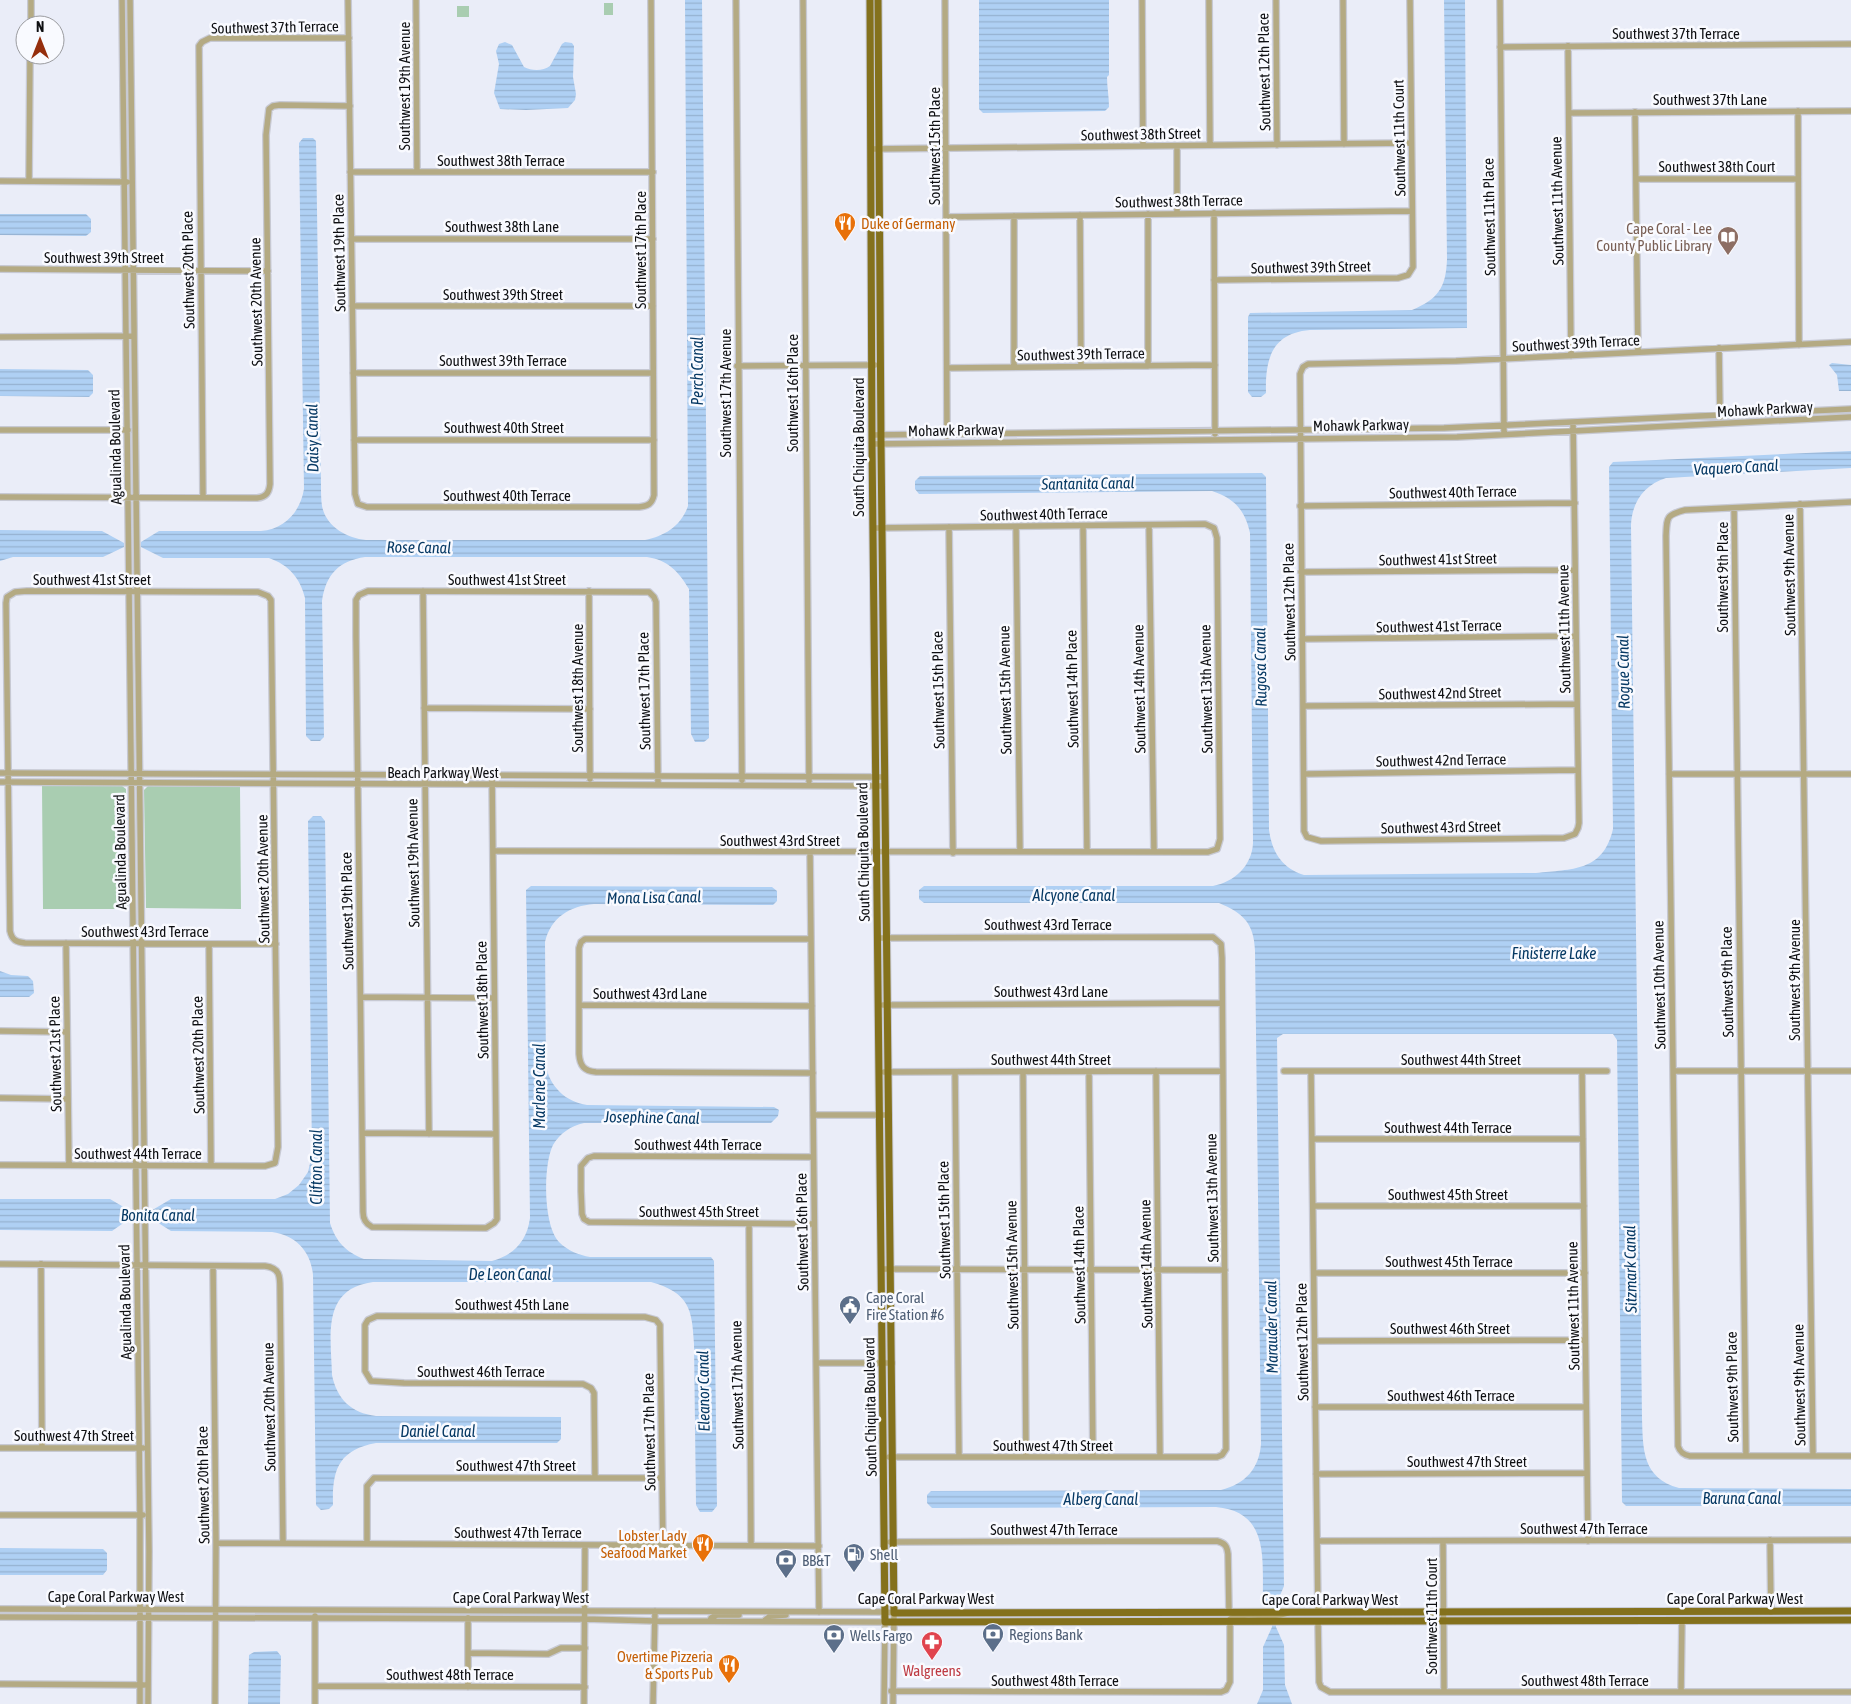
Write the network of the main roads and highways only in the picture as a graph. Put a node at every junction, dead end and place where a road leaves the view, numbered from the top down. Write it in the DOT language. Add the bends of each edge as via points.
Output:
graph roads {
  1 [pos="870,0"];
  2 [pos="878,0"];
  3 [pos="1851,1611"];
  4 [pos="1166,1612"];
  5 [pos="1674,1612"];
  6 [pos="1746,1612"];
  7 [pos="894,1613"];
  8 [pos="1050,1613"];
  9 [pos="1614,1620"];
  10 [pos="1682,1620"];
  11 [pos="1851,1620"];
  12 [pos="991,1621"];
  13 [pos="1109,1621"];
  14 [pos="885,1622"];
  1 -- 14 [label="main road, South Chiquita Boulevard" via="872,528"];
  2 -- 7 [label="main road, South Chiquita Boulevard"];
  3 -- 6 [label="main road, Cape Coral Parkway West"];
  4 -- 5 [label="main road, Cape Coral Parkway West"];
  4 -- 8 [label="main road, Cape Coral Parkway West"];
  4 -- 13 [label="main road" via="1164,1617 1126,1617"];
  5 -- 6 [label="main road, Cape Coral Parkway West"];
  5 -- 9 [label="main road" via="1670,1616 1629,1616"];
  6 -- 10 [label="main road" via="1736,1616 1692,1616"];
  7 -- 8 [label="main road, Cape Coral Parkway West"];
  8 -- 12 [label="main road" via="1036,1617 997,1617"];
  9 -- 10 [label="main road, Cape Coral Parkway West"];
  9 -- 13 [label="main road, Cape Coral Parkway West"];
  10 -- 11 [label="main road, Cape Coral Parkway West"];
  12 -- 13 [label="main road, Cape Coral Parkway West"];
  12 -- 14 [label="main road, Cape Coral Parkway West"];
}
